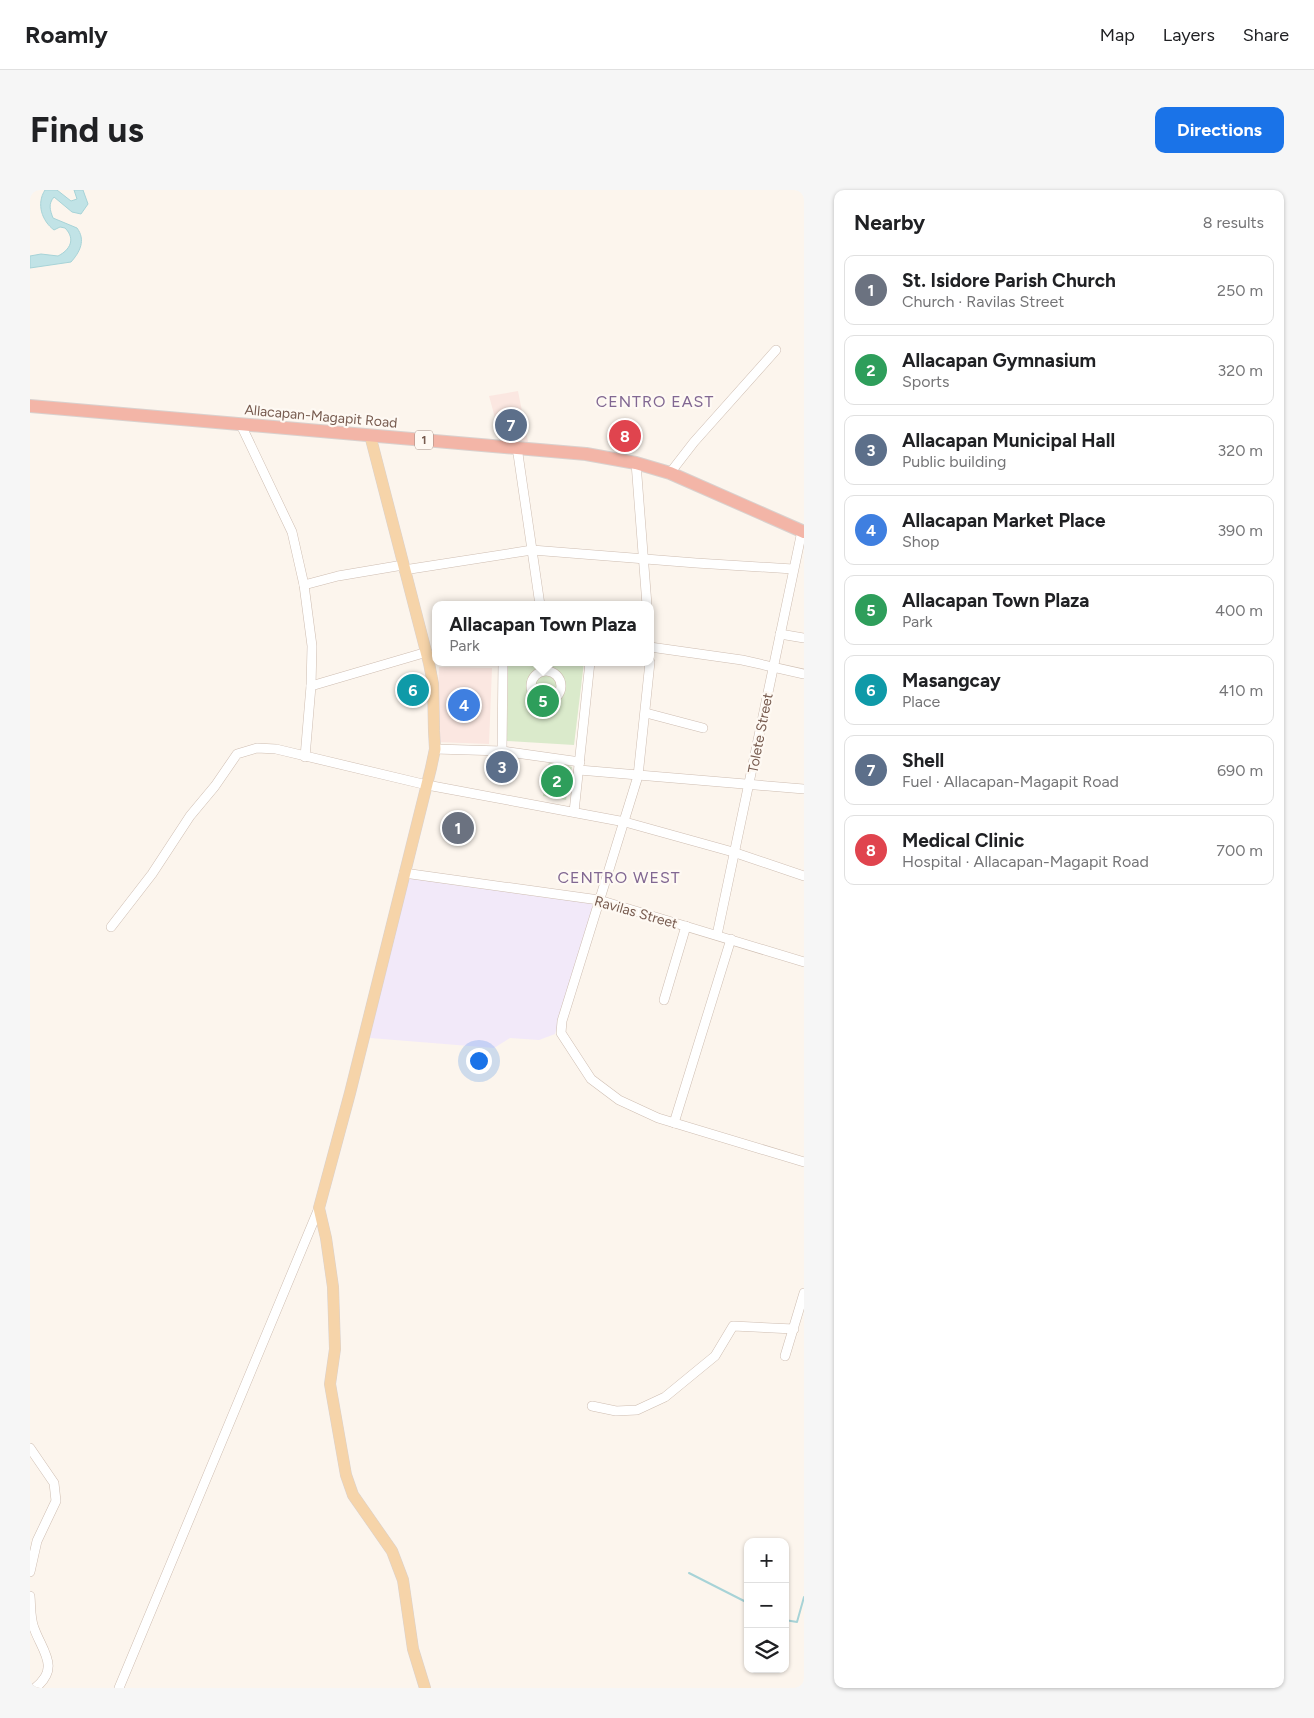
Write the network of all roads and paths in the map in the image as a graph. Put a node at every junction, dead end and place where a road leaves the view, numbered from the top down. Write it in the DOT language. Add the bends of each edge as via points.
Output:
graph roads {
  1 [pos="776,350"];
  2 [pos="30,406"];
  3 [pos="241,425"];
  4 [pos="370,435"];
  5 [pos="517,447"];
  6 [pos="636,463"];
  7 [pos="670,473"];
  8 [pos="803,532"];
  9 [pos="532,550"];
  10 [pos="644,559"];
  11 [pos="404,567"];
  12 [pos="793,569"];
  13 [pos="304,585"];
  14 [pos="539,601"];
  15 [pos="647,601"];
  16 [pos="780,634"];
  17 [pos="804,638"];
  18 [pos="654,646"];
  19 [pos="432,659"];
  20 [pos="432,666"];
  21 [pos="503,666"];
  22 [pos="590,666"];
  23 [pos="650,666"];
  24 [pos="773,666"];
  25 [pos="804,674"];
  26 [pos="312,686"];
  27 [pos="646,713"];
  28 [pos="703,728"];
  29 [pos="434,749"];
  30 [pos="502,751"];
  31 [pos="305,757"];
  32 [pos="579,766"];
  33 [pos="638,776"];
  34 [pos="427,785"];
  35 [pos="749,785"];
  36 [pos="804,790"];
  37 [pos="574,812"];
  38 [pos="624,822"];
  39 [pos="733,852"];
  40 [pos="404,873"];
  41 [pos="804,876"];
  42 [pos="599,900"];
  43 [pos="686,926"];
  44 [pos="111,927"];
  45 [pos="717,934"];
  46 [pos="731,939"];
  47 [pos="804,962"];
  48 [pos="664,1000"];
  49 [pos="674,1122"];
  50 [pos="804,1162"];
  51 [pos="319,1208"];
  52 [pos="804,1293"];
  53 [pos="794,1329"];
  54 [pos="785,1356"];
  55 [pos="592,1406"];
  56 [pos="30,1448"];
  57 [pos="30,1572"];
  58 [pos="30,1596"];
  59 [pos="36,1688"];
  60 [pos="119,1688"];
  61 [pos="425,1688"];
  1 -- 7 [label="street"];
  2 -- 3 [label="highway, Allacapan-Magapit Road / 1"];
  3 -- 4 [label="highway, Allacapan-Magapit Road / 1"];
  3 -- 13 [label="street" via="292,532"];
  4 -- 5 [label="highway, Allacapan-Magapit Road / 1"];
  4 -- 11 [label="main road"];
  5 -- 6 [label="highway, Allacapan-Magapit Road / 1"];
  5 -- 9 [label="street"];
  6 -- 7 [label="highway, Allacapan-Magapit Road / 1"];
  6 -- 10 [label="street"];
  7 -- 8 [label="highway, Allacapan-Magapit Road / 1"];
  8 -- 12 [label="street, Tolete Street"];
  9 -- 10 [label="street"];
  9 -- 11 [label="street"];
  9 -- 14 [label="street"];
  10 -- 12 [label="street"];
  10 -- 15 [label="street"];
  11 -- 13 [label="street" via="338,576"];
  11 -- 19 [label="main road"];
  12 -- 16 [label="street, Tolete Street"];
  13 -- 26 [label="street" via="311,629"];
  16 -- 17 [label="street"];
  16 -- 24 [label="street, Tolete Street"];
  18 -- 24 [label="street"];
  19 -- 26 [label="street"];
  20 -- 29 [label="main road"];
  21 -- 30 [label="street"];
  22 -- 32 [label="street"];
  23 -- 27 [label="street"];
  24 -- 25 [label="street"];
  24 -- 35 [label="street, Tolete Street"];
  26 -- 31 [label="street"];
  27 -- 28 [label="street"];
  27 -- 33 [label="street"];
  29 -- 30 [label="street"];
  29 -- 34 [label="main road"];
  30 -- 32 [label="street"];
  31 -- 34 [label="street"];
  31 -- 44 [label="street" via="266,747 237,754"];
  32 -- 33 [label="street"];
  32 -- 37 [label="street"];
  33 -- 35 [label="street"];
  33 -- 38 [label="street"];
  34 -- 37 [label="street"];
  34 -- 40 [label="main road"];
  35 -- 36 [label="street"];
  35 -- 39 [label="street, Tolete Street"];
  37 -- 38 [label="street"];
  38 -- 39 [label="street"];
  38 -- 42 [label="street"];
  39 -- 41 [label="street"];
  39 -- 45 [label="street, Tolete Street"];
  40 -- 42 [label="street, Ravilas Street"];
  40 -- 51 [label="main road"];
  42 -- 43 [label="street, Ravilas Street"];
  42 -- 49 [label="street" via="560,1033 591,1079 607,1093 658,1118"];
  43 -- 45 [label="street, Ravilas Street"];
  43 -- 48 [label="street"];
  45 -- 46 [label="street, Ravilas Street"];
  46 -- 47 [label="street, Ravilas Street"];
  46 -- 49 [label="street"];
  49 -- 50 [label="street"];
  51 -- 60 [label="street"];
  51 -- 61 [label="main road" via="333,1287 335,1349 330,1384 346,1475 353,1495 384,1538 398,1566 418,1670"];
  52 -- 53 [label="street"];
  53 -- 54 [label="street"];
  53 -- 55 [label="street" via="733,1326 715,1356 665,1397 637,1410 616,1411"];
  56 -- 57 [label="street" via="54,1482 56,1501 37,1541"];
  58 -- 59 [label="street" via="33,1627 48,1662 46,1677"];
}
